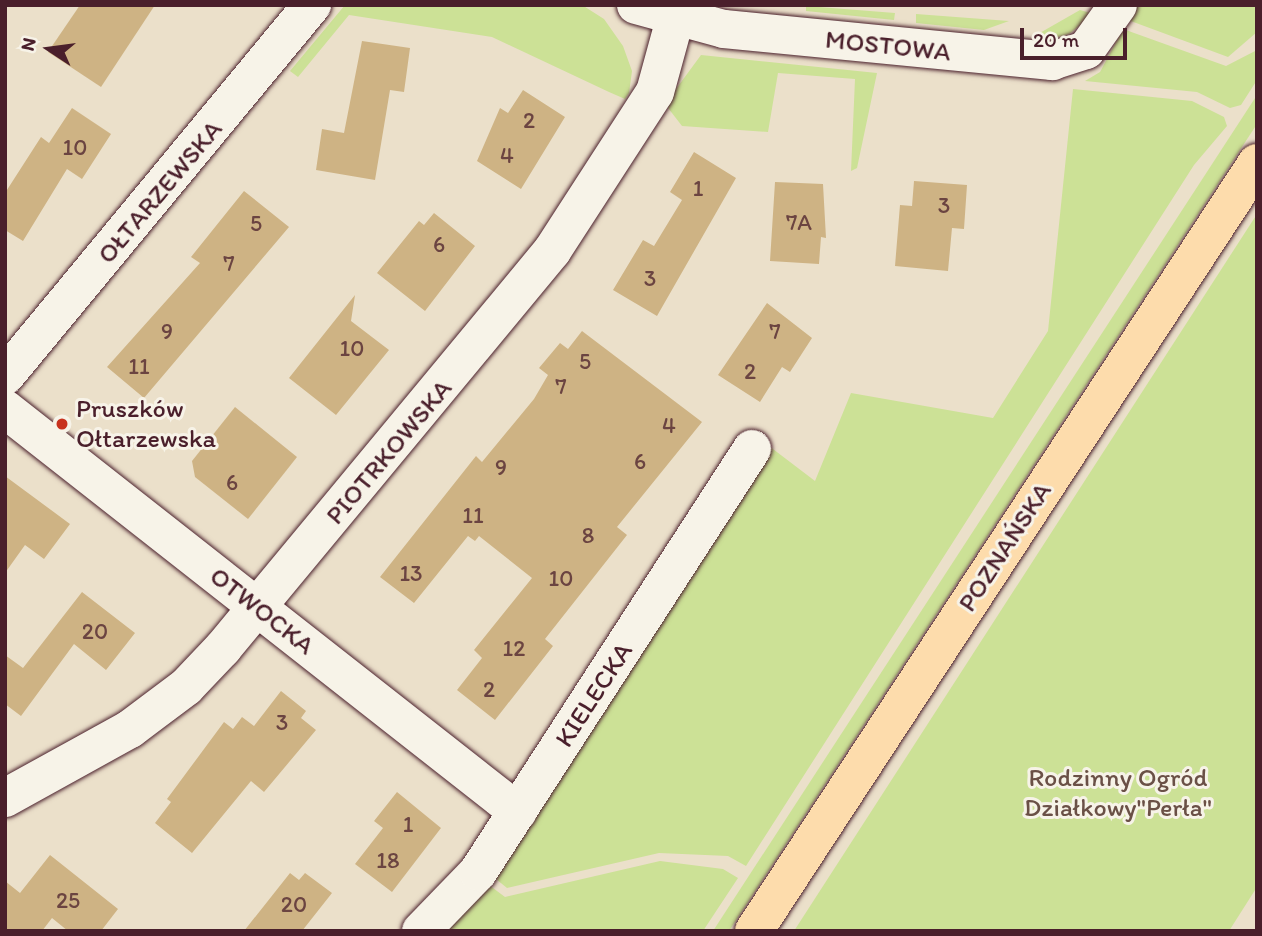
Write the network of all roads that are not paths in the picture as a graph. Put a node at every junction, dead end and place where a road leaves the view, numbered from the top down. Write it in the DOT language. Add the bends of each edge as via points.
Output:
graph roads {
  1 [pos="312,5"];
  2 [pos="636,5"];
  3 [pos="1118,5"];
  4 [pos="675,19"];
  5 [pos="1257,163"];
  6 [pos="5,376"];
  7 [pos="5,409"];
  8 [pos="752,449"];
  9 [pos="257,607"];
  10 [pos="5,798"];
  11 [pos="518,812"];
  12 [pos="421,931"];
  13 [pos="754,931"];
  1 -- 6 [label="street, OŁTARZEWSKA"];
  2 -- 4 [label="street, MOSTOWA"];
  3 -- 4 [label="street, MOSTOWA" via="1086,50 1052,61"];
  4 -- 9 [label="street, PIOTRKOWSKA" via="655,92 552,251"];
  5 -- 13 [label="main road, POZNAŃSKA"];
  7 -- 9 [label="street, OTWOCKA"];
  8 -- 11 [label="street, KIELECKA"];
  9 -- 10 [label="street, PIOTRKOWSKA" via="186,687 71,766"];
  9 -- 11 [label="street, OTWOCKA"];
  11 -- 12 [label="street, KIELECKA" via="478,872"];
}
